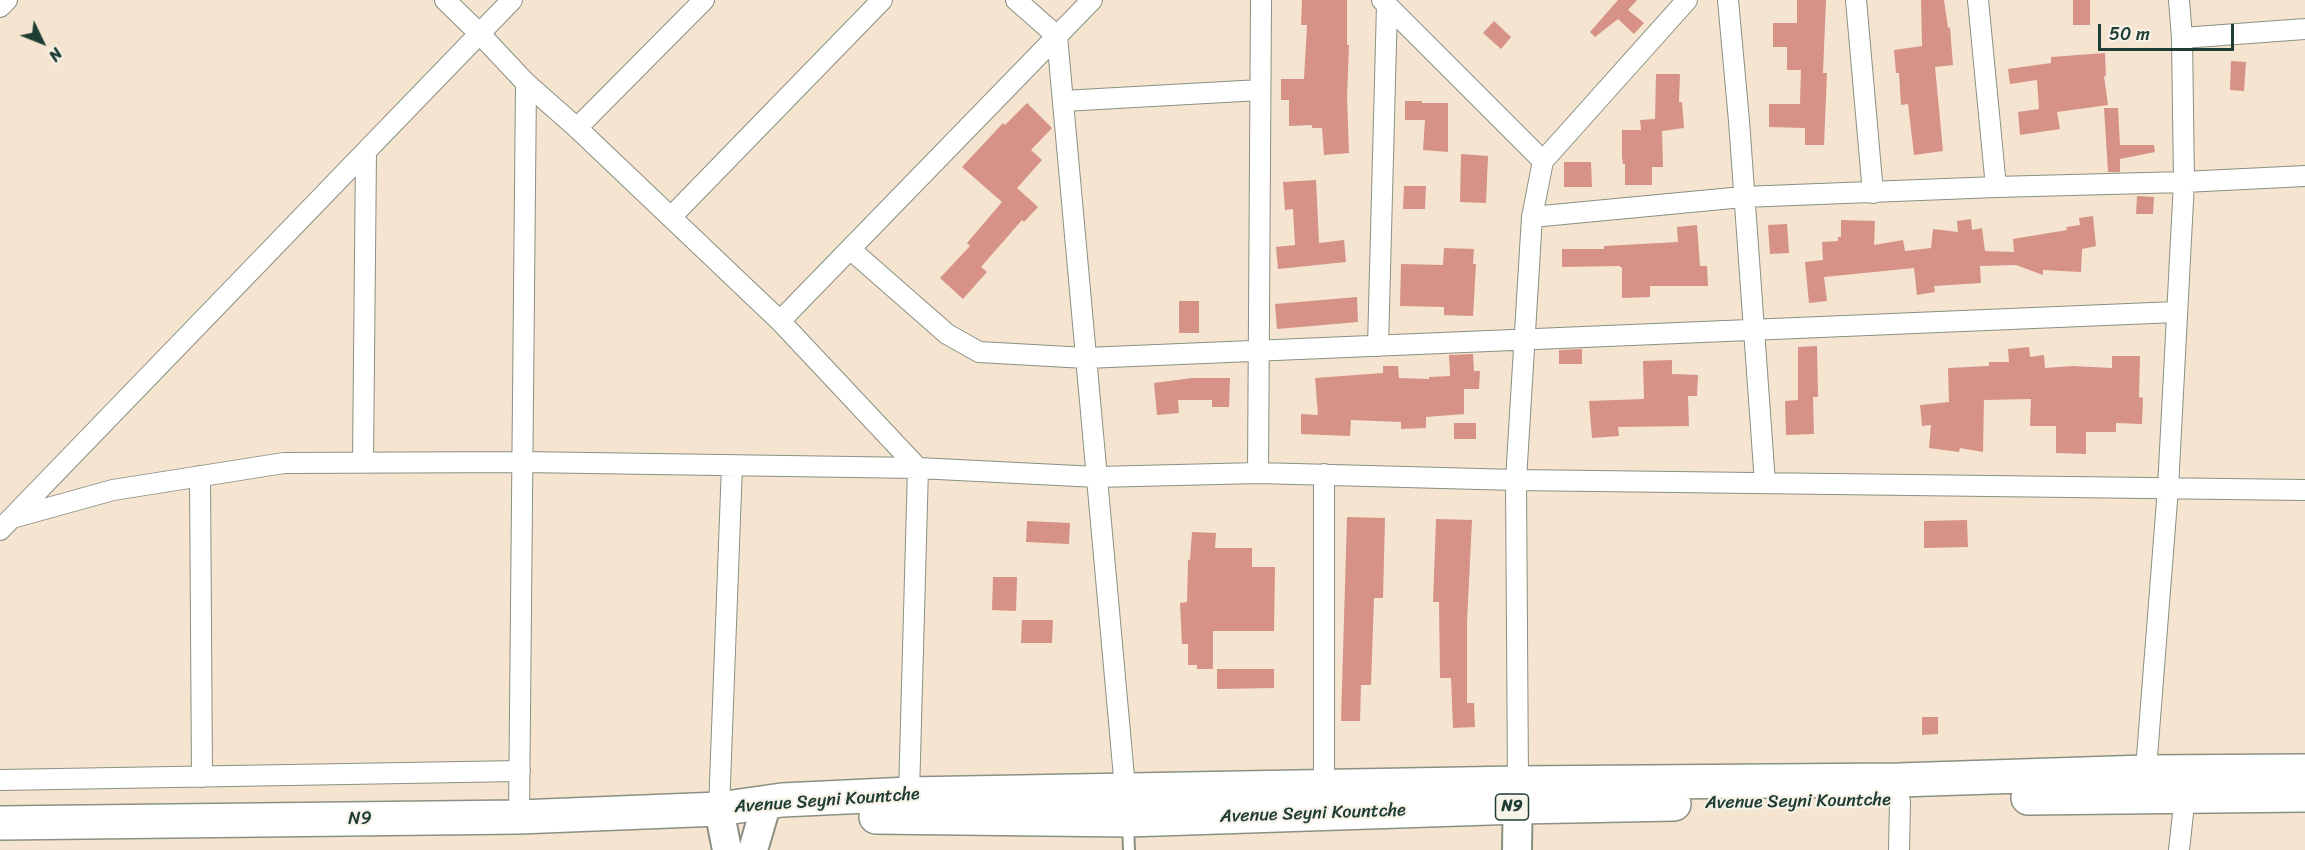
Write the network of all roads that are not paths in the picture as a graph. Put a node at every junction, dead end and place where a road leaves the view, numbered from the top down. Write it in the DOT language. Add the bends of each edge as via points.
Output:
graph roads {
  1 [pos="7,0"];
  2 [pos="444,0"];
  3 [pos="512,0"];
  4 [pos="704,0"];
  5 [pos="882,0"];
  6 [pos="1016,0"];
  7 [pos="1092,0"];
  8 [pos="1260,0"];
  9 [pos="1687,0"];
  10 [pos="1728,0"];
  11 [pos="1856,0"];
  12 [pos="1978,0"];
  13 [pos="2179,0"];
  14 [pos="1384,3"];
  15 [pos="0,7"];
  16 [pos="2305,29"];
  17 [pos="480,34"];
  18 [pos="1057,36"];
  19 [pos="2182,38"];
  20 [pos="525,83"];
  21 [pos="1260,90"];
  22 [pos="1063,101"];
  23 [pos="577,128"];
  24 [pos="366,151"];
  25 [pos="1543,161"];
  26 [pos="2305,176"];
  27 [pos="2184,182"];
  28 [pos="1996,187"];
  29 [pos="1873,193"];
  30 [pos="1743,197"];
  31 [pos="671,217"];
  32 [pos="1532,217"];
  33 [pos="850,249"];
  34 [pos="2176,312"];
  35 [pos="780,321"];
  36 [pos="1753,330"];
  37 [pos="1524,339"];
  38 [pos="1378,346"];
  39 [pos="1259,351"];
  40 [pos="1086,358"];
  41 [pos="363,462"];
  42 [pos="522,462"];
  43 [pos="732,465"];
  44 [pos="918,468"];
  45 [pos="1258,473"];
  46 [pos="1324,474"];
  47 [pos="200,476"];
  48 [pos="1097,477"];
  49 [pos="1516,480"];
  50 [pos="1765,483"];
  51 [pos="2168,488"];
  52 [pos="2305,490"];
  53 [pos="6,524"];
  54 [pos="520,771"];
  55 [pos="2305,771"];
  56 [pos="202,777"];
  57 [pos="0,780"];
  58 [pos="2145,784"];
  59 [pos="1324,788"];
  60 [pos="909,794"];
  61 [pos="1519,795"];
  62 [pos="2185,795"];
  63 [pos="2305,795"];
  64 [pos="1900,801"];
  65 [pos="719,809"];
  66 [pos="765,809"];
  67 [pos="519,817"];
  68 [pos="1127,820"];
  69 [pos="0,823"];
  70 [pos="727,850"];
  71 [pos="753,850"];
  72 [pos="1517,850"];
  73 [pos="1899,850"];
  74 [pos="2179,850"];
  1 -- 15 [label="street"];
  2 -- 17 [label="street"];
  3 -- 17 [label="street"];
  4 -- 23 [label="street"];
  5 -- 31 [label="street"];
  6 -- 18 [label="street"];
  7 -- 18 [label="street"];
  8 -- 21 [label="street"];
  9 -- 25 [label="street"];
  10 -- 30 [label="street"];
  11 -- 29 [label="street"];
  12 -- 28 [label="street"];
  13 -- 19 [label="street"];
  14 -- 25 [label="street"];
  14 -- 38 [label="street"];
  16 -- 19 [label="street"];
  17 -- 20 [label="street"];
  17 -- 24 [label="street"];
  18 -- 22 [label="street"];
  18 -- 33 [label="street"];
  19 -- 27 [label="street"];
  20 -- 23 [label="street"];
  20 -- 42 [label="street"];
  21 -- 22 [label="street"];
  21 -- 39 [label="street"];
  22 -- 40 [label="street"];
  23 -- 31 [label="street"];
  24 -- 41 [label="street"];
  24 -- 53 [label="street"];
  25 -- 32 [label="street"];
  26 -- 27 [label="street"];
  27 -- 28 [label="street"];
  27 -- 34 [label="street"];
  28 -- 29 [label="street"];
  29 -- 30 [label="street"];
  30 -- 32 [label="street"];
  30 -- 36 [label="street"];
  31 -- 35 [label="street"];
  32 -- 37 [label="street"];
  33 -- 35 [label="street"];
  33 -- 40 [label="street" via="947,334 979,352"];
  34 -- 36 [label="street"];
  34 -- 51 [label="street"];
  35 -- 44 [label="street"];
  36 -- 37 [label="street"];
  36 -- 50 [label="street"];
  37 -- 38 [label="street"];
  37 -- 49 [label="street"];
  38 -- 39 [label="street"];
  39 -- 40 [label="street"];
  39 -- 45 [label="street"];
  40 -- 48 [label="street"];
  41 -- 42 [label="street"];
  41 -- 47 [label="street" via="284,463"];
  42 -- 43 [label="street"];
  42 -- 54 [label="street"];
  43 -- 44 [label="street"];
  43 -- 65 [label="street"];
  44 -- 48 [label="street"];
  44 -- 60 [label="street"];
  45 -- 46 [label="street"];
  45 -- 48 [label="street"];
  46 -- 49 [label="street"];
  46 -- 59 [label="street"];
  47 -- 53 [label="street" via="113,490"];
  47 -- 56 [label="street"];
  48 -- 68 [label="street"];
  49 -- 50 [label="street"];
  49 -- 61 [label="street"];
  50 -- 51 [label="street"];
  51 -- 52 [label="street"];
  51 -- 58 [label="street"];
  54 -- 56 [label="street"];
  54 -- 67 [label="street"];
  55 -- 58 [label="highway, Avenue Seyni Kountche / N9"];
  56 -- 57 [label="street"];
  58 -- 61 [label="highway, Avenue Seyni Kountche / N9" via="1899,780"];
  58 -- 62 [label="highway, Avenue Seyni Kountche / N9"];
  58 -- 64 [label="highway, Avenue Seyni Kountche / N9"];
  59 -- 61 [label="highway, Avenue Seyni Kountche / N9"];
  59 -- 68 [label="highway, Avenue Seyni Kountche / N9"];
  60 -- 66 [label="highway, Avenue Seyni Kountche / N9"];
  60 -- 68 [label="highway, Avenue Seyni Kountche / N9"];
  61 -- 64 [label="highway, Avenue Seyni Kountche / N9"];
  61 -- 68 [label="highway, Avenue Seyni Kountche / N9"];
  61 -- 72 [label="main road"];
  62 -- 63 [label="highway, Avenue Seyni Kountche / N9"];
  62 -- 74 [label="street"];
  64 -- 73 [label="street"];
  65 -- 66 [label="highway, Avenue Seyni Kountche / N9"];
  65 -- 67 [label="highway, N9"];
  65 -- 70 [label="main road"];
  66 -- 68 [label="highway, Avenue Seyni Kountche / N9"];
  66 -- 71 [label="main road"];
  67 -- 69 [label="highway, N9"];
}
